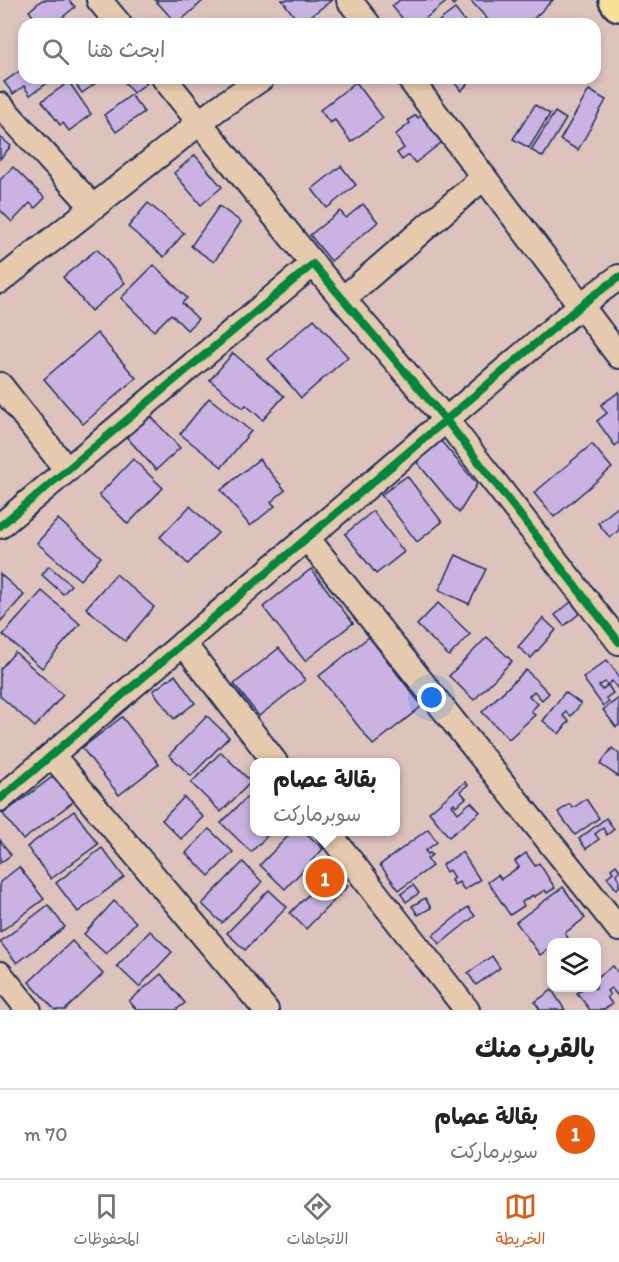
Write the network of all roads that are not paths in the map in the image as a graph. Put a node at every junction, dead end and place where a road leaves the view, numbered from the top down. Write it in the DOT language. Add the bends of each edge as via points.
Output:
graph roads {
  1 [pos="99,0"];
  2 [pos="616,0"];
  3 [pos="619,4"];
  4 [pos="114,18"];
  5 [pos="169,84"];
  6 [pos="253,84"];
  7 [pos="414,84"];
  8 [pos="0,105"];
  9 [pos="201,122"];
  10 [pos="484,177"];
  11 [pos="93,207"];
  12 [pos="313,264"];
  13 [pos="619,277"];
  14 [pos="0,281"];
  15 [pos="343,299"];
  16 [pos="581,305"];
  17 [pos="619,356"];
  18 [pos="0,385"];
  19 [pos="446,420"];
  20 [pos="67,470"];
  21 [pos="0,526"];
  22 [pos="306,538"];
  23 [pos="619,642"];
  24 [pos="183,644"];
  25 [pos="52,754"];
  26 [pos="272,758"];
  27 [pos="0,799"];
  28 [pos="332,836"];
  29 [pos="619,930"];
  30 [pos="0,974"];
  31 [pos="29,1010"];
  32 [pos="266,1010"];
  33 [pos="467,1010"];
  1 -- 4 [label="street"];
  2 -- 3 [label="main road"];
  5 -- 9 [label="street"];
  6 -- 9 [label="street"];
  7 -- 10 [label="street"];
  8 -- 11 [label="street"];
  9 -- 11 [label="street"];
  9 -- 12 [label="street"];
  10 -- 15 [label="street"];
  10 -- 16 [label="street"];
  11 -- 14 [label="street"];
  12 -- 15 [label="street"];
  12 -- 20 [label="street"];
  13 -- 16 [label="street"];
  15 -- 19 [label="street"];
  16 -- 17 [label="street"];
  16 -- 19 [label="street"];
  18 -- 20 [label="street"];
  19 -- 22 [label="street"];
  19 -- 23 [label="street"];
  20 -- 21 [label="street"];
  22 -- 24 [label="street"];
  22 -- 29 [label="street"];
  24 -- 25 [label="street"];
  24 -- 26 [label="street"];
  25 -- 27 [label="street"];
  25 -- 32 [label="street"];
  28 -- 33 [label="street"];
  30 -- 31 [label="street"];
}
